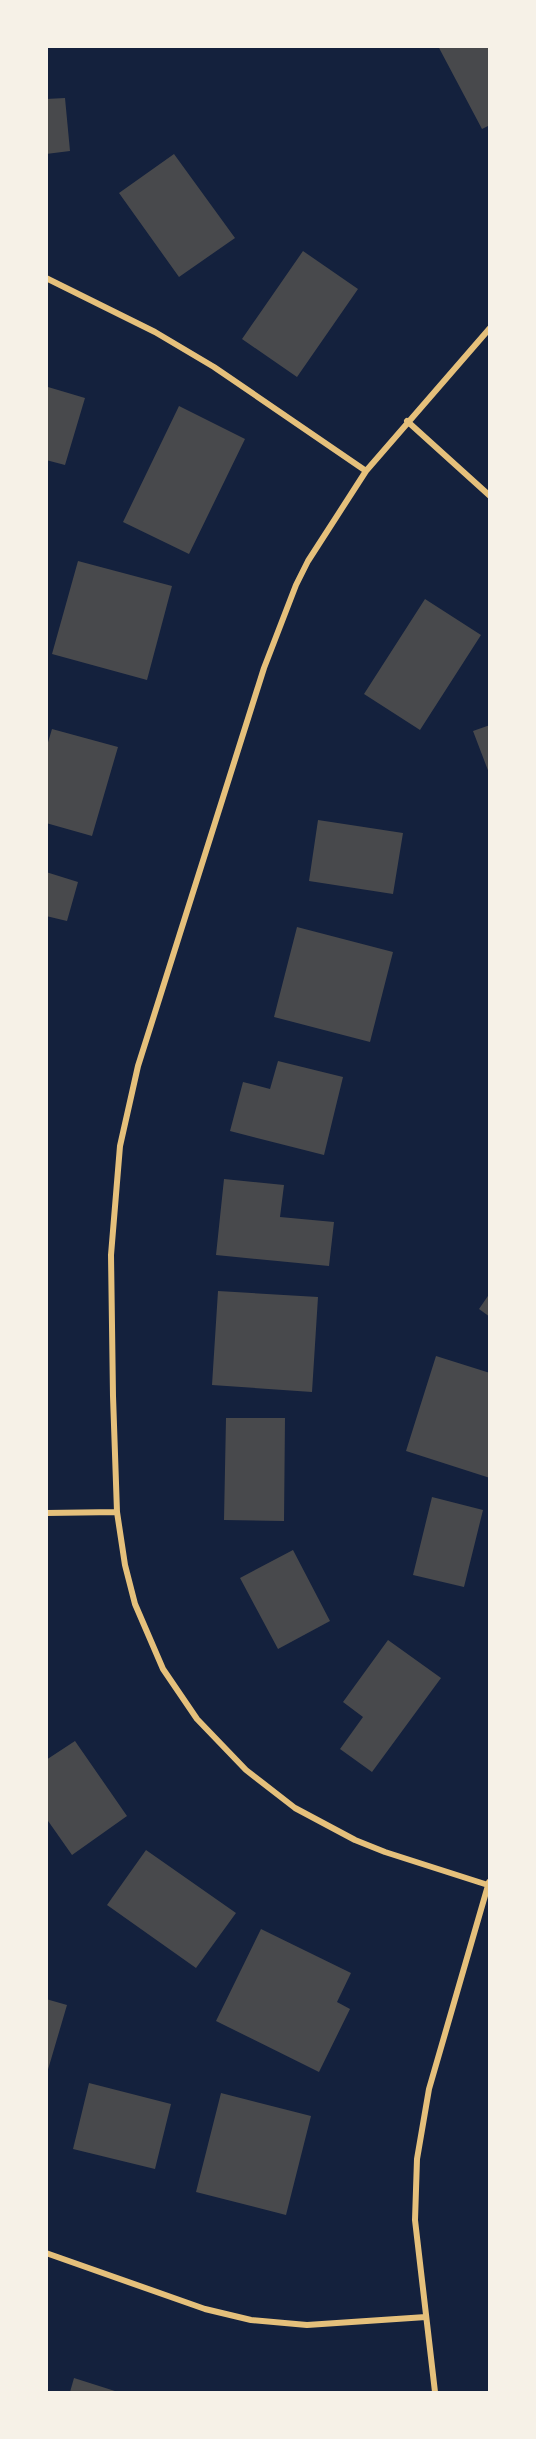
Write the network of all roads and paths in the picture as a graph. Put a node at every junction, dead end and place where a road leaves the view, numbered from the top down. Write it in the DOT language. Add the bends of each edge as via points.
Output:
graph roads {
  1 [pos="46,278"];
  2 [pos="489,328"];
  3 [pos="407,421"];
  4 [pos="366,471"];
  5 [pos="489,496"];
  6 [pos="117,1512"];
  7 [pos="46,1513"];
  8 [pos="489,1884"];
  9 [pos="46,2253"];
  10 [pos="426,2317"];
  11 [pos="435,2392"];
  1 -- 4 [label="street" via="155,332 214,367"];
  2 -- 3 [label="street"];
  3 -- 4 [label="street"];
  3 -- 5 [label="street"];
  4 -- 6 [label="street" via="308,561 264,668 138,1066 120,1146 111,1255"];
  6 -- 7 [label="street"];
  6 -- 8 [label="street" via="135,1604 164,1669 197,1719 246,1770 295,1808 355,1840"];
  8 -- 10 [label="street" via="429,2089 417,2159 415,2220"];
  9 -- 10 [label="street" via="205,2309 251,2320 307,2325"];
  10 -- 11 [label="street"];
}
